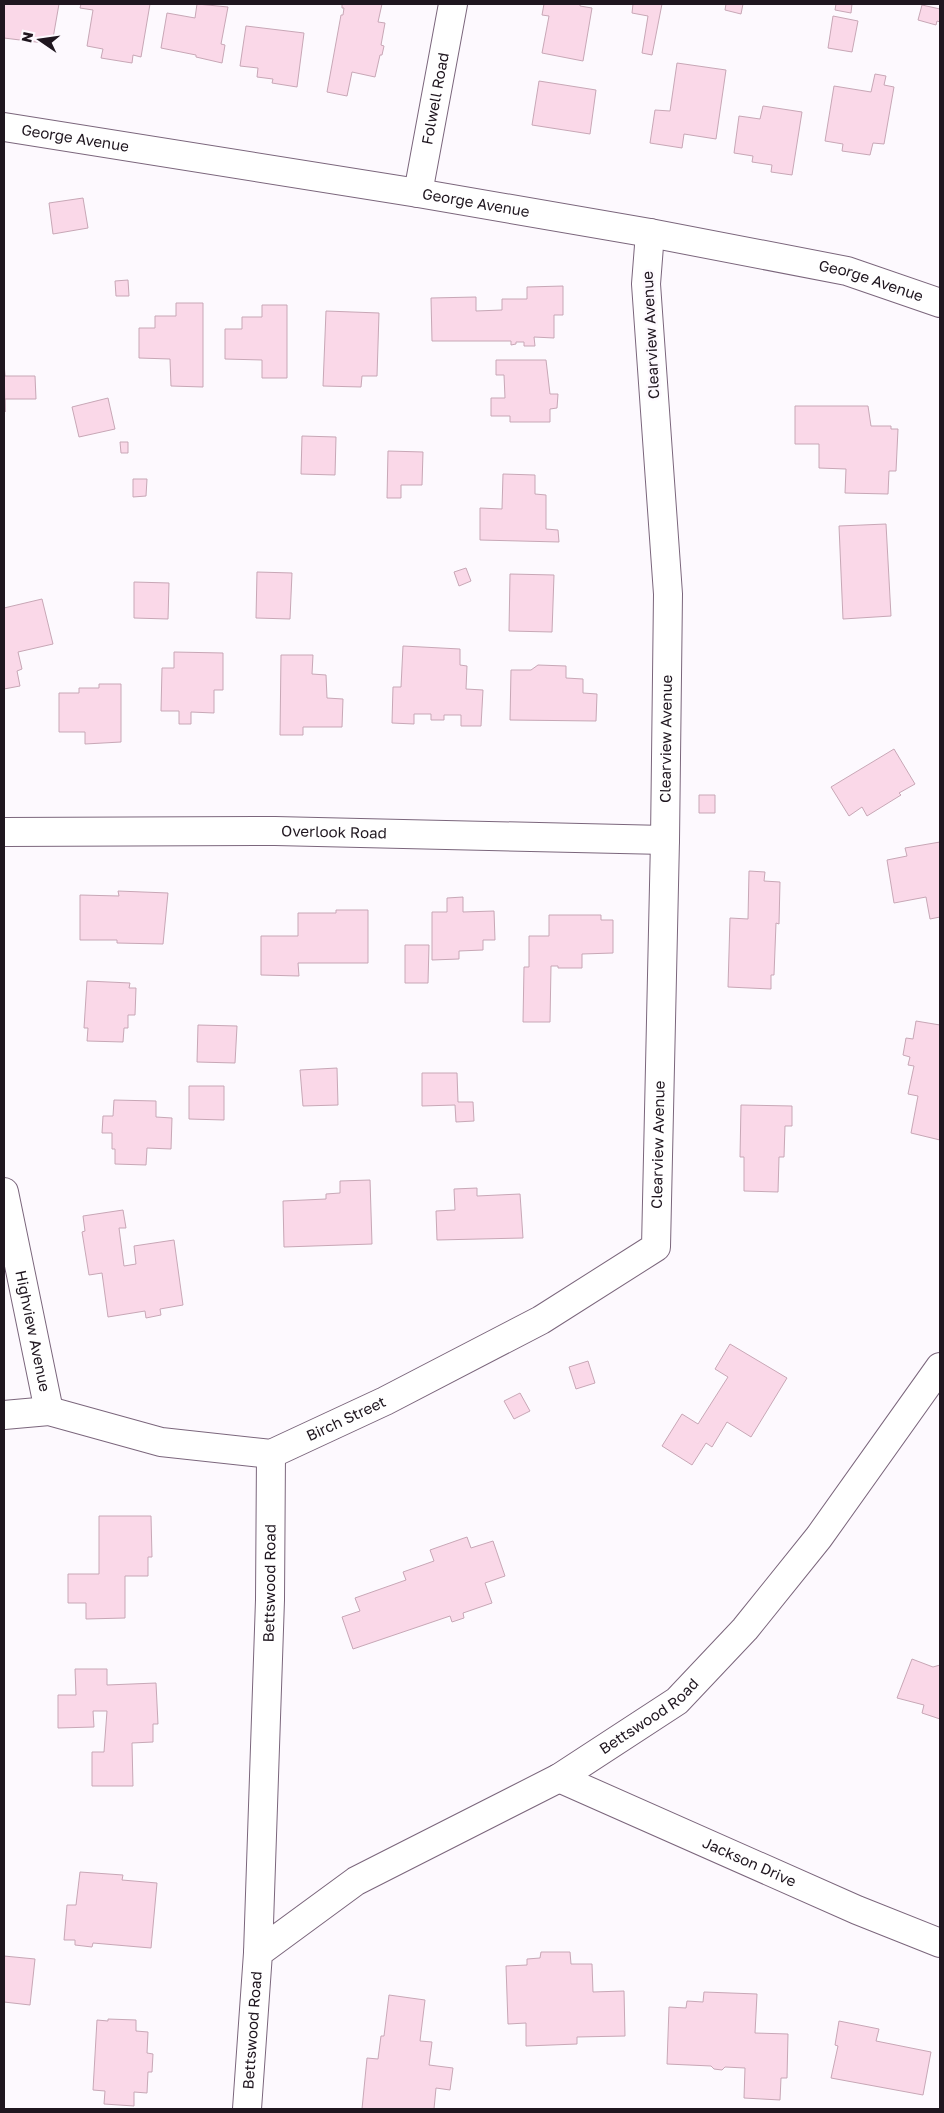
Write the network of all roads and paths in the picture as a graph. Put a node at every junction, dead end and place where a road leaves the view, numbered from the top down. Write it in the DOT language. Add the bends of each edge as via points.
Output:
graph roads {
  1 [pos="453,4"];
  2 [pos="4,127"];
  3 [pos="418,193"];
  4 [pos="650,233"];
  5 [pos="940,303"];
  6 [pos="4,832"];
  7 [pos="665,840"];
  8 [pos="4,1192"];
  9 [pos="656,1247"];
  10 [pos="940,1367"];
  11 [pos="49,1412"];
  12 [pos="4,1415"];
  13 [pos="270,1454"];
  14 [pos="558,1778"];
  15 [pos="940,1943"];
  16 [pos="258,1953"];
  17 [pos="247,2109"];
  1 -- 3 [label="street, Folwell Road"];
  2 -- 3 [label="street, George Avenue"];
  3 -- 4 [label="street, George Avenue"];
  4 -- 5 [label="street, George Avenue" via="847,270"];
  4 -- 7 [label="street, Clearview Avenue" via="646,284 668,594"];
  6 -- 7 [label="street, Overlook Road" via="276,832"];
  7 -- 9 [label="street, Clearview Avenue"];
  8 -- 11 [label="street, Highview Avenue"];
  9 -- 13 [label="street, Birch Street" via="541,1320 385,1401"];
  10 -- 14 [label="street, Bettswood Road" via="819,1537 745,1629 677,1701"];
  11 -- 12 [label="street"];
  11 -- 13 [label="street" via="161,1442"];
  13 -- 16 [label="street, Bettswood Road" via="270,1600"];
  14 -- 15 [label="street, Jackson Drive" via="848,1906"];
  14 -- 16 [label="street, Bettswood Road" via="356,1881"];
  16 -- 17 [label="street, Bettswood Road"];
}
